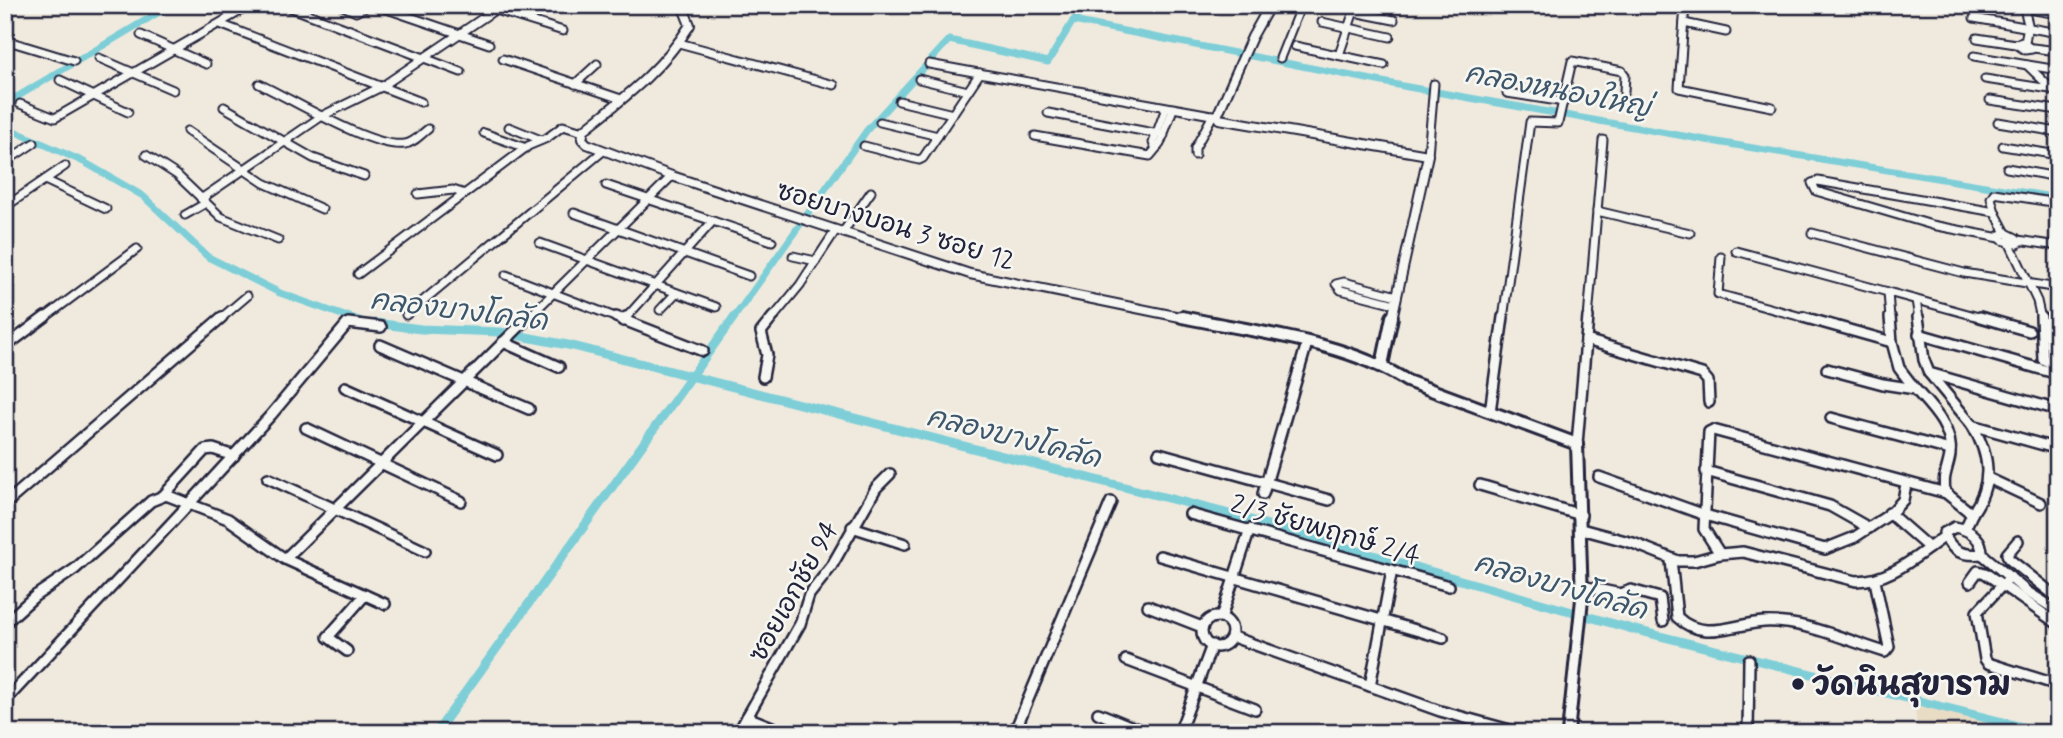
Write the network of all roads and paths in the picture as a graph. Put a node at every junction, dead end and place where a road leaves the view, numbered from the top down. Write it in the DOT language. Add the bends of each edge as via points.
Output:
graph roads {
  1 [pos="251,5"];
  2 [pos="284,5"];
  3 [pos="341,5"];
  4 [pos="369,5"];
  5 [pos="480,5"];
  6 [pos="502,5"];
  7 [pos="682,5"];
  8 [pos="1270,5"];
  9 [pos="1301,5"];
  10 [pos="1685,5"];
  11 [pos="2006,5"];
  12 [pos="381,6"];
  13 [pos="2023,7"];
  14 [pos="1355,9"];
  15 [pos="493,10"];
  16 [pos="2058,14"];
  17 [pos="1974,18"];
  18 [pos="1394,20"];
  19 [pos="1322,22"];
  20 [pos="1684,23"];
  21 [pos="220,24"];
  22 [pos="1348,27"];
  23 [pos="2028,27"];
  24 [pos="563,31"];
  25 [pos="1726,32"];
  26 [pos="459,33"];
  27 [pos="2058,33"];
  28 [pos="141,35"];
  29 [pos="1390,37"];
  30 [pos="1977,38"];
  31 [pos="5,40"];
  32 [pos="679,43"];
  33 [pos="489,44"];
  34 [pos="1295,46"];
  35 [pos="2025,46"];
  36 [pos="174,50"];
  37 [pos="2058,51"];
  38 [pos="1339,55"];
  39 [pos="1975,56"];
  40 [pos="424,57"];
  41 [pos="99,58"];
  42 [pos="1280,58"];
  43 [pos="503,59"];
  44 [pos="74,61"];
  45 [pos="206,64"];
  46 [pos="597,64"];
  47 [pos="929,64"];
  48 [pos="1384,65"];
  49 [pos="2027,65"];
  50 [pos="2058,71"];
  51 [pos="461,72"];
  52 [pos="134,73"];
  53 [pos="980,73"];
  54 [pos="919,79"];
  55 [pos="1985,79"];
  56 [pos="60,80"];
  57 [pos="259,84"];
  58 [pos="575,84"];
  59 [pos="834,85"];
  60 [pos="381,87"];
  61 [pos="1433,88"];
  62 [pos="173,90"];
  63 [pos="968,91"];
  64 [pos="1624,92"];
  65 [pos="2055,92"];
  66 [pos="1507,93"];
  67 [pos="94,96"];
  68 [pos="621,99"];
  69 [pos="1990,100"];
  70 [pos="899,101"];
  71 [pos="421,102"];
  72 [pos="20,104"];
  73 [pos="224,107"];
  74 [pos="1772,107"];
  75 [pos="1169,108"];
  76 [pos="1563,109"];
  77 [pos="2058,110"];
  78 [pos="128,112"];
  79 [pos="1048,113"];
  80 [pos="953,114"];
  81 [pos="322,116"];
  82 [pos="1215,116"];
  83 [pos="880,122"];
  84 [pos="1998,122"];
  85 [pos="509,127"];
  86 [pos="428,129"];
  87 [pos="187,131"];
  88 [pos="583,132"];
  89 [pos="2058,132"];
  90 [pos="484,133"];
  91 [pos="1160,134"];
  92 [pos="938,136"];
  93 [pos="1035,136"];
  94 [pos="541,140"];
  95 [pos="1603,141"];
  96 [pos="284,142"];
  97 [pos="34,143"];
  98 [pos="2003,145"];
  99 [pos="864,146"];
  100 [pos="526,148"];
  101 [pos="603,151"];
  102 [pos="146,155"];
  103 [pos="1195,155"];
  104 [pos="1428,155"];
  105 [pos="2058,155"];
  106 [pos="5,162"];
  107 [pos="65,166"];
  108 [pos="2007,168"];
  109 [pos="244,170"];
  110 [pos="363,176"];
  111 [pos="672,176"];
  112 [pos="2058,177"];
  113 [pos="45,180"];
  114 [pos="606,184"];
  115 [pos="871,192"];
  116 [pos="418,194"];
  117 [pos="465,194"];
  118 [pos="648,200"];
  119 [pos="203,201"];
  120 [pos="2058,203"];
  121 [pos="5,207"];
  122 [pos="106,209"];
  123 [pos="322,209"];
  124 [pos="1597,211"];
  125 [pos="1995,212"];
  126 [pos="574,213"];
  127 [pos="185,215"];
  128 [pos="713,221"];
  129 [pos="618,229"];
  130 [pos="840,231"];
  131 [pos="1690,233"];
  132 [pos="1812,233"];
  133 [pos="2003,236"];
  134 [pos="278,240"];
  135 [pos="772,241"];
  136 [pos="2014,242"];
  137 [pos="540,243"];
  138 [pos="2058,246"];
  139 [pos="137,249"];
  140 [pos="1736,251"];
  141 [pos="684,253"];
  142 [pos="793,256"];
  143 [pos="1721,257"];
  144 [pos="586,261"];
  145 [pos="816,261"];
  146 [pos="358,274"];
  147 [pos="506,275"];
  148 [pos="749,276"];
  149 [pos="2030,284"];
  150 [pos="655,286"];
  151 [pos="2058,288"];
  152 [pos="1888,292"];
  153 [pos="676,293"];
  154 [pos="552,294"];
  155 [pos="247,296"];
  156 [pos="1916,299"];
  157 [pos="1396,300"];
  158 [pos="716,307"];
  159 [pos="660,310"];
  160 [pos="406,315"];
  161 [pos="623,321"];
  162 [pos="2042,321"];
  163 [pos="2058,326"];
  164 [pos="381,327"];
  165 [pos="2029,331"];
  166 [pos="1919,334"];
  167 [pos="505,340"];
  168 [pos="1586,340"];
  169 [pos="1892,342"];
  170 [pos="1307,343"];
  171 [pos="380,345"];
  172 [pos="5,347"];
  173 [pos="703,351"];
  174 [pos="1381,365"];
  175 [pos="559,366"];
  176 [pos="2058,367"];
  177 [pos="1827,369"];
  178 [pos="1929,373"];
  179 [pos="2058,374"];
  180 [pos="763,377"];
  181 [pos="464,381"];
  182 [pos="345,387"];
  183 [pos="1915,389"];
  184 [pos="1709,402"];
  185 [pos="529,409"];
  186 [pos="2058,410"];
  187 [pos="1490,412"];
  188 [pos="1831,418"];
  189 [pos="423,422"];
  190 [pos="1972,425"];
  191 [pos="306,428"];
  192 [pos="1577,444"];
  193 [pos="2058,449"];
  194 [pos="1950,450"];
  195 [pos="1159,453"];
  196 [pos="497,455"];
  197 [pos="234,456"];
  198 [pos="381,464"];
  199 [pos="1706,471"];
  200 [pos="890,474"];
  201 [pos="1599,477"];
  202 [pos="268,478"];
  203 [pos="1990,479"];
  204 [pos="1267,482"];
  205 [pos="1906,484"];
  206 [pos="1480,485"];
  207 [pos="1946,493"];
  208 [pos="1263,494"];
  209 [pos="163,496"];
  210 [pos="1329,500"];
  211 [pos="461,501"];
  212 [pos="1111,502"];
  213 [pos="2041,503"];
  214 [pos="5,504"];
  215 [pos="190,504"];
  216 [pos="334,510"];
  217 [pos="1889,513"];
  218 [pos="1190,514"];
  219 [pos="1972,514"];
  220 [pos="1581,515"];
  221 [pos="1705,515"];
  222 [pos="852,527"];
  223 [pos="1869,528"];
  224 [pos="1250,529"];
  225 [pos="1581,529"];
  226 [pos="1965,529"];
  227 [pos="1944,537"];
  228 [pos="2018,541"];
  229 [pos="905,544"];
  230 [pos="1930,548"];
  231 [pos="425,551"];
  232 [pos="1720,554"];
  233 [pos="1982,554"];
  234 [pos="1160,556"];
  235 [pos="285,559"];
  236 [pos="1671,560"];
  237 [pos="1392,570"];
  238 [pos="1236,576"];
  239 [pos="2010,577"];
  240 [pos="1875,581"];
  241 [pos="1970,582"];
  242 [pos="2002,585"];
  243 [pos="1449,586"];
  244 [pos="1582,586"];
  245 [pos="365,595"];
  246 [pos="2058,598"];
  247 [pos="385,604"];
  248 [pos="1148,606"];
  249 [pos="2058,611"];
  250 [pos="1221,618"];
  251 [pos="1382,619"];
  252 [pos="1663,621"];
  253 [pos="5,623"];
  254 [pos="2058,624"];
  255 [pos="1202,627"];
  256 [pos="1233,637"];
  257 [pos="1443,638"];
  258 [pos="1212,645"];
  259 [pos="347,651"];
  260 [pos="1126,660"];
  261 [pos="1749,660"];
  262 [pos="2058,685"];
  263 [pos="1196,686"];
  264 [pos="1370,686"];
  265 [pos="5,701"];
  266 [pos="1255,709"];
  267 [pos="1097,713"];
  268 [pos="747,717"];
  269 [pos="738,733"];
  270 [pos="787,733"];
  271 [pos="1014,733"];
  272 [pos="1147,733"];
  273 [pos="1179,733"];
  274 [pos="1521,733"];
  275 [pos="1568,733"];
  276 [pos="1748,733"];
  1 -- 21 [label="street"];
  2 -- 40 [label="street"];
  3 -- 4 [label="street" via="356,12"];
  5 -- 15 [label="street"];
  6 -- 15 [label="street"];
  7 -- 32 [label="street" via="690,25"];
  8 -- 82 [label="street"];
  9 -- 42 [label="street"];
  10 -- 20 [label="street"];
  11 -- 13 [label="street"];
  12 -- 26 [label="street"];
  13 -- 16 [label="street"];
  13 -- 23 [label="street"];
  14 -- 18 [label="street"];
  14 -- 22 [label="street"];
  15 -- 24 [label="street"];
  15 -- 26 [label="street"];
  17 -- 23 [label="street"];
  19 -- 22 [label="street"];
  20 -- 25 [label="street"];
  20 -- 74 [label="street" via="1679,88"];
  21 -- 36 [label="street"];
  21 -- 60 [label="street"];
  22 -- 29 [label="street"];
  22 -- 38 [label="street"];
  23 -- 27 [label="street"];
  23 -- 35 [label="street"];
  26 -- 33 [label="street"];
  26 -- 40 [label="street"];
  28 -- 36 [label="street"];
  30 -- 35 [label="street"];
  31 -- 44 [label="street"];
  32 -- 59 [label="street"];
  32 -- 68 [label="street"];
  34 -- 38 [label="street"];
  35 -- 37 [label="street"];
  35 -- 49 [label="street"];
  36 -- 45 [label="street"];
  36 -- 52 [label="street"];
  38 -- 48 [label="street"];
  39 -- 49 [label="street"];
  40 -- 51 [label="street"];
  40 -- 60 [label="street"];
  41 -- 52 [label="street"];
  43 -- 58 [label="street"];
  46 -- 58 [label="street"];
  47 -- 53 [label="street"];
  49 -- 50 [label="street"];
  49 -- 65 [label="street"];
  52 -- 62 [label="street"];
  52 -- 67 [label="street"];
  53 -- 63 [label="street"];
  53 -- 75 [label="street"];
  54 -- 63 [label="street"];
  55 -- 65 [label="street"];
  56 -- 67 [label="street"];
  57 -- 81 [label="street"];
  58 -- 68 [label="street"];
  60 -- 71 [label="street"];
  60 -- 81 [label="street"];
  61 -- 104 [label="street"];
  63 -- 80 [label="street"];
  64 -- 76 [label="street" via="1622,71 1573,61"];
  66 -- 76 [label="street"];
  67 -- 72 [label="street" via="52,119"];
  67 -- 78 [label="street"];
  68 -- 88 [label="street"];
  69 -- 77 [label="street"];
  70 -- 80 [label="street"];
  73 -- 96 [label="street"];
  75 -- 82 [label="street"];
  75 -- 91 [label="street"];
  76 -- 187 [label="street" via="1556,123 1529,124"];
  79 -- 91 [label="street"];
  80 -- 92 [label="street"];
  81 -- 86 [label="street" via="398,144 412,142"];
  81 -- 96 [label="street"];
  82 -- 103 [label="street"];
  82 -- 104 [label="street"];
  83 -- 92 [label="street"];
  84 -- 89 [label="street"];
  85 -- 94 [label="street"];
  87 -- 109 [label="street"];
  88 -- 94 [label="street" via="563,125"];
  88 -- 101 [label="street, ซอยบางบอน 3 ซอย 12" via="582,139"];
  90 -- 100 [label="street"];
  91 -- 93 [label="street" via="1153,153 1144,156"];
  92 -- 99 [label="street" via="919,160"];
  94 -- 100 [label="street"];
  95 -- 124 [label="street"];
  96 -- 109 [label="street"];
  96 -- 110 [label="street"];
  97 -- 106 [label="street"];
  98 -- 105 [label="street"];
  100 -- 117 [label="street"];
  101 -- 111 [label="street, ซอยบางบอน 3 ซอย 12"];
  101 -- 160 [label="street"];
  102 -- 119 [label="street" via="177,175"];
  104 -- 157 [label="street"];
  107 -- 113 [label="street"];
  108 -- 112 [label="street"];
  109 -- 119 [label="street"];
  109 -- 123 [label="street"];
  111 -- 118 [label="street"];
  111 -- 130 [label="street, ซอยบางบอน 3 ซอย 12"];
  113 -- 121 [label="street"];
  113 -- 122 [label="street"];
  114 -- 118 [label="street"];
  115 -- 130 [label="street"];
  116 -- 117 [label="street" via="453,190"];
  117 -- 146 [label="street"];
  118 -- 128 [label="street"];
  118 -- 129 [label="street"];
  119 -- 127 [label="street"];
  119 -- 134 [label="street" via="221,217"];
  120 -- 125 [label="street" via="1994,193"];
  124 -- 131 [label="street"];
  124 -- 168 [label="street"];
  125 -- 133 [label="street"];
  125 -- 133 [label="street" via="1812,183 1815,191 1932,225"];
  126 -- 129 [label="street"];
  128 -- 135 [label="street"];
  128 -- 141 [label="street"];
  129 -- 141 [label="street"];
  129 -- 144 [label="street"];
  130 -- 145 [label="street"];
  130 -- 170 [label="street, ซอยบางบอน 3 ซอย 12" via="970,274"];
  132 -- 149 [label="street" via="1964,273"];
  133 -- 136 [label="street"];
  136 -- 138 [label="street"];
  136 -- 149 [label="street"];
  137 -- 144 [label="street"];
  139 -- 172 [label="street"];
  140 -- 152 [label="street"];
  141 -- 148 [label="street"];
  141 -- 150 [label="street"];
  142 -- 145 [label="street"];
  143 -- 169 [label="street" via="1717,292 1722,296"];
  144 -- 150 [label="street"];
  144 -- 154 [label="street"];
  145 -- 180 [label="street" via="761,332 767,355"];
  147 -- 154 [label="street"];
  149 -- 151 [label="street"];
  149 -- 162 [label="street"];
  150 -- 153 [label="street"];
  150 -- 161 [label="street"];
  152 -- 156 [label="street"];
  152 -- 169 [label="street"];
  153 -- 158 [label="street"];
  153 -- 159 [label="street"];
  154 -- 161 [label="street"];
  154 -- 167 [label="street"];
  155 -- 214 [label="street"];
  156 -- 165 [label="street"];
  156 -- 166 [label="street"];
  157 -- 157 [label="street" via="1344,282 1336,284 1341,290"];
  157 -- 174 [label="street"];
  161 -- 173 [label="street"];
  162 -- 163 [label="street"];
  162 -- 176 [label="street" via="2042,358"];
  164 -- 197 [label="street" via="348,323"];
  166 -- 178 [label="street"];
  166 -- 179 [label="street"];
  167 -- 175 [label="street"];
  167 -- 181 [label="street"];
  168 -- 184 [label="street" via="1702,374 1708,381"];
  168 -- 192 [label="street"];
  169 -- 183 [label="street" via="1899,368"];
  170 -- 174 [label="street, ซอยบางบอน 3 ซอย 12"];
  170 -- 204 [label="street"];
  171 -- 181 [label="street"];
  174 -- 187 [label="street, ซอยบางบอน 3 ซอย 12" via="1407,381"];
  177 -- 183 [label="street"];
  178 -- 186 [label="street"];
  178 -- 190 [label="street"];
  181 -- 185 [label="street"];
  181 -- 189 [label="street"];
  182 -- 189 [label="street"];
  183 -- 194 [label="street" via="1942,421"];
  187 -- 192 [label="street, ซอยบางบอน 3 ซอย 12"];
  188 -- 194 [label="street"];
  189 -- 196 [label="street"];
  189 -- 198 [label="street"];
  190 -- 193 [label="street"];
  190 -- 203 [label="street" via="1981,439"];
  191 -- 198 [label="street"];
  192 -- 220 [label="street"];
  194 -- 207 [label="street" via="1942,480"];
  195 -- 204 [label="street"];
  197 -- 209 [label="street" via="209,448"];
  197 -- 215 [label="street"];
  198 -- 211 [label="street"];
  198 -- 216 [label="street"];
  199 -- 205 [label="street" via="1709,432 1713,430"];
  199 -- 221 [label="street"];
  199 -- 223 [label="street" via="1830,506"];
  200 -- 222 [label="street, ซอยเอกชัย 94"];
  201 -- 221 [label="street"];
  202 -- 216 [label="street"];
  203 -- 213 [label="street"];
  203 -- 219 [label="street"];
  204 -- 208 [label="street"];
  204 -- 210 [label="street"];
  205 -- 207 [label="street"];
  205 -- 217 [label="street" via="1903,501"];
  206 -- 220 [label="street"];
  207 -- 219 [label="street"];
  209 -- 215 [label="street"];
  209 -- 253 [label="street" via="141,509 75,569"];
  212 -- 271 [label="street"];
  215 -- 235 [label="street" via="228,519"];
  215 -- 265 [label="street"];
  216 -- 231 [label="street"];
  216 -- 235 [label="street"];
  217 -- 223 [label="street"];
  217 -- 230 [label="street"];
  218 -- 224 [label="street, 2/3 ชัยพฤกษ์ 2/4"];
  219 -- 226 [label="street"];
  220 -- 225 [label="street"];
  221 -- 223 [label="street" via="1825,549 1840,546"];
  221 -- 232 [label="street" via="1706,534"];
  222 -- 229 [label="street"];
  222 -- 268 [label="street, ซอยเอกชัย 94" via="809,596 800,624"];
  224 -- 237 [label="street, 2/3 ชัยพฤกษ์ 2/4"];
  224 -- 238 [label="street"];
  225 -- 236 [label="street" via="1633,543"];
  225 -- 244 [label="street"];
  226 -- 227 [label="street" via="1950,527"];
  226 -- 233 [label="street" via="1979,539"];
  227 -- 230 [label="street"];
  227 -- 233 [label="street" via="1959,554"];
  228 -- 246 [label="street" via="2007,554 2009,559"];
  230 -- 240 [label="street"];
  232 -- 236 [label="street" via="1687,562"];
  232 -- 240 [label="street" via="1743,552 1849,580"];
  233 -- 239 [label="street"];
  234 -- 238 [label="street"];
  235 -- 245 [label="street"];
  236 -- 240 [label="street" via="1677,617 1686,625 1723,631 1768,621 1885,652 1889,647"];
  237 -- 243 [label="street, 2/3 ชัยพฤกษ์ 2/4"];
  237 -- 251 [label="street"];
  238 -- 250 [label="street"];
  238 -- 251 [label="street"];
  239 -- 242 [label="street"];
  239 -- 249 [label="street"];
  241 -- 242 [label="street" via="1981,571"];
  242 -- 254 [label="street"];
  242 -- 262 [label="street" via="1976,612 1985,659 1994,667"];
  244 -- 252 [label="street" via="1660,598"];
  244 -- 275 [label="street"];
  245 -- 247 [label="street"];
  245 -- 259 [label="street" via="328,637"];
  248 -- 255 [label="street"];
  250 -- 255 [label="street" via="1207,620"];
  250 -- 256 [label="street" via="1232,628"];
  251 -- 257 [label="street"];
  251 -- 264 [label="street"];
  255 -- 258 [label="street"];
  256 -- 258 [label="street" via="1225,645"];
  256 -- 264 [label="street"];
  258 -- 263 [label="street"];
  260 -- 263 [label="street"];
  261 -- 276 [label="street"];
  263 -- 266 [label="street"];
  263 -- 273 [label="street"];
  264 -- 274 [label="street"];
  267 -- 272 [label="street"];
  268 -- 269 [label="street, ซอยเอกชัย 94"];
  268 -- 270 [label="street"];
}
